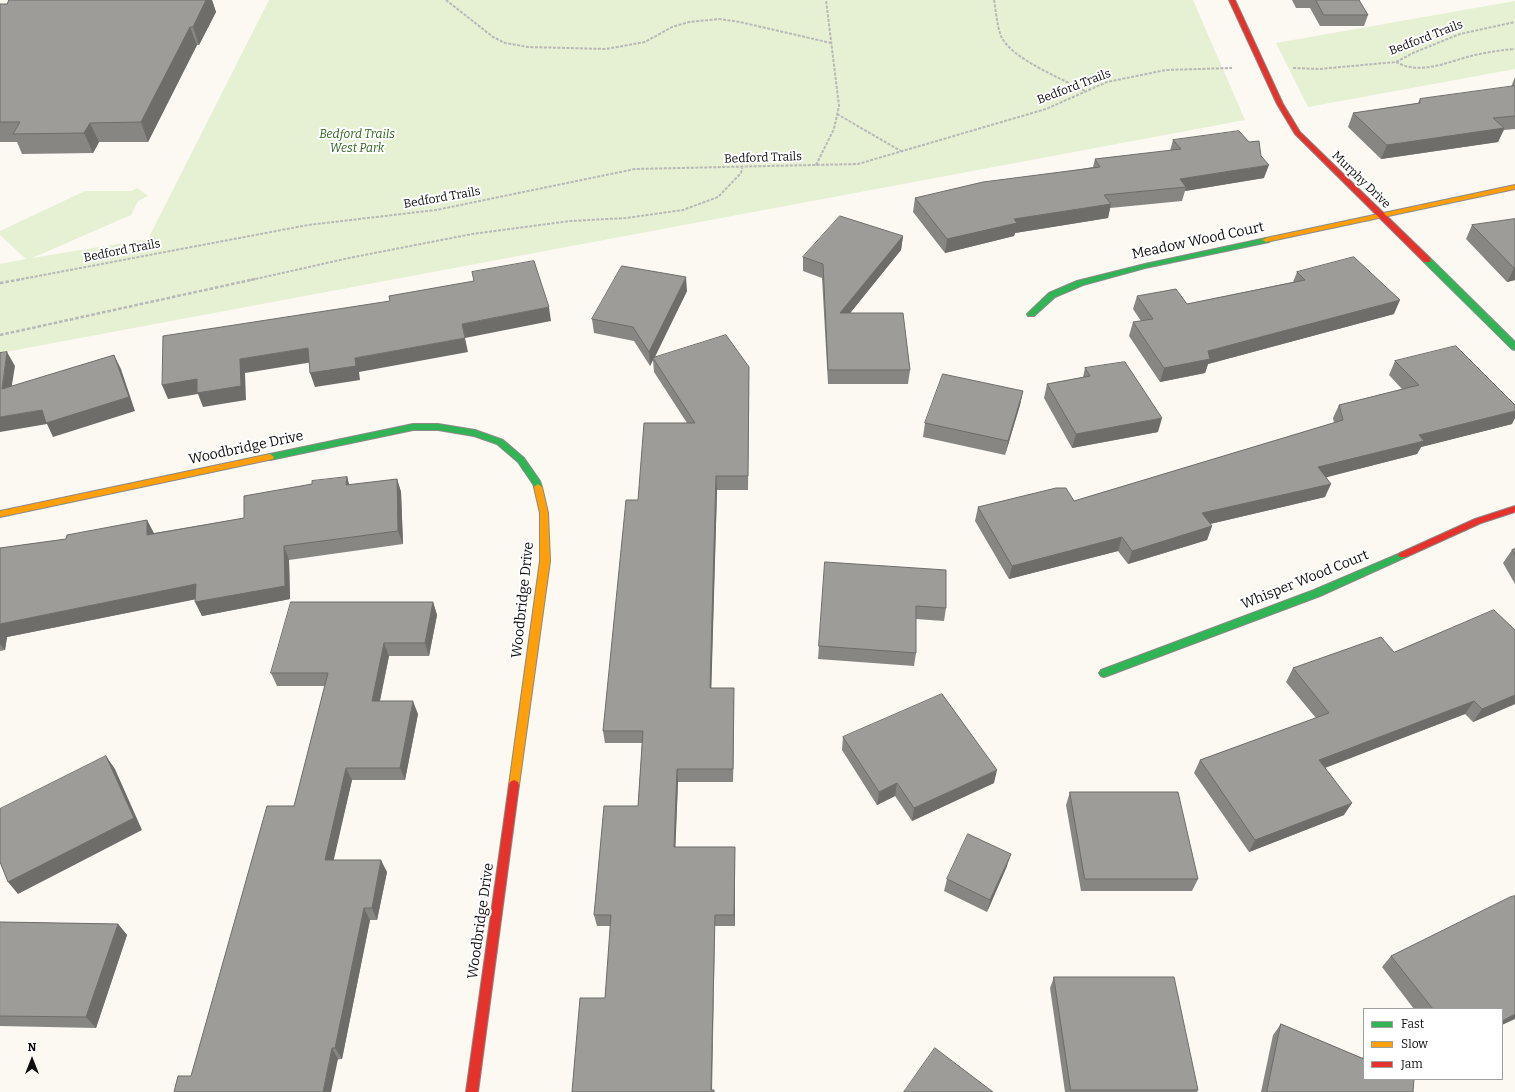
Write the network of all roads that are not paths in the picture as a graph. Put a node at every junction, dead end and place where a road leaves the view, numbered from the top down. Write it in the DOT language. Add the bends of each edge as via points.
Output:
graph roads {
  1 [pos="1232,0"];
  2 [pos="1515,187"];
  3 [pos="1380,216"];
  4 [pos="1031,314"];
  5 [pos="1515,347"];
  6 [pos="1515,509"];
  7 [pos="0,514"];
  8 [pos="1104,673"];
  9 [pos="472,1092"];
  1 -- 3 [label="street, Murphy Drive" via="1280,104 1297,133"];
  2 -- 3 [label="street, Meadow Wood Court"];
  3 -- 4 [label="street, Meadow Wood Court" via="1145,266 1080,283 1052,296"];
  3 -- 5 [label="street, Murphy Drive"];
  6 -- 8 [label="street, Whisper Wood Court" via="1478,521 1317,593"];
  7 -- 9 [label="street, Woodbridge Drive" via="414,427 438,427 475,433 500,442 521,460 537,483 544,513 545,561"];
}
